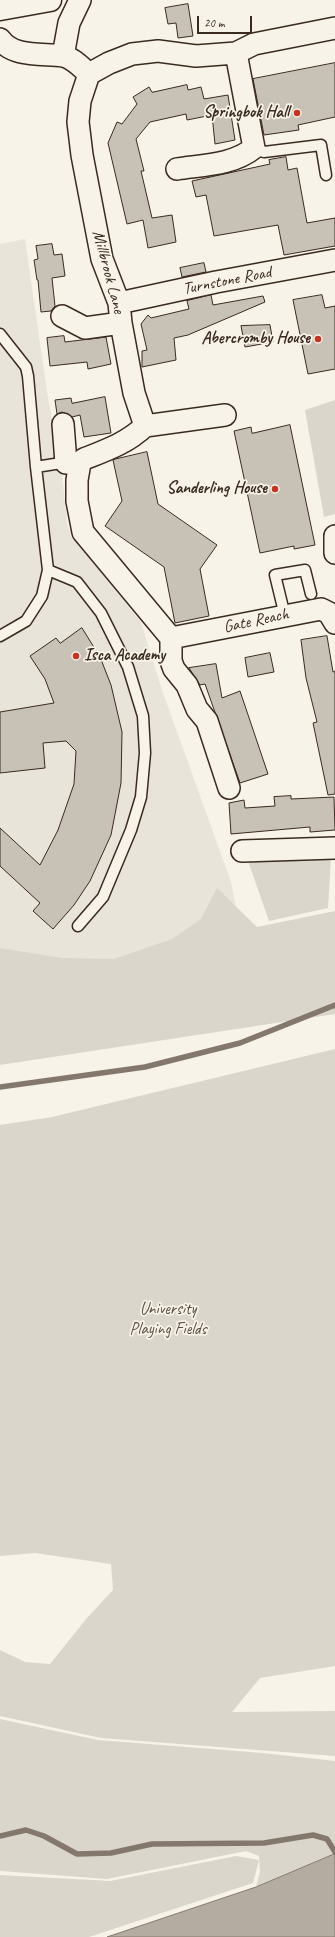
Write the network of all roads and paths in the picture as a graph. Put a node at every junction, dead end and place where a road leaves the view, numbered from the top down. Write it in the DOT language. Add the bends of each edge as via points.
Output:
graph roads {
  1 [pos="50,0"];
  2 [pos="80,0"];
  3 [pos="0,9"];
  4 [pos="335,28"];
  5 [pos="0,39"];
  6 [pos="236,53"];
  7 [pos="63,56"];
  8 [pos="89,74"];
  9 [pos="254,148"];
  10 [pos="177,169"];
  11 [pos="326,175"];
  12 [pos="335,260"];
  13 [pos="120,313"];
  14 [pos="62,316"];
  15 [pos="0,334"];
  16 [pos="225,415"];
  17 [pos="63,424"];
  18 [pos="145,426"];
  19 [pos="73,463"];
  20 [pos="36,467"];
  21 [pos="335,536"];
  22 [pos="335,554"];
  23 [pos="48,570"];
  24 [pos="311,594"];
  25 [pos="333,614"];
  26 [pos="285,616"];
  27 [pos="0,636"];
  28 [pos="172,638"];
  29 [pos="229,788"];
  30 [pos="335,848"];
  31 [pos="242,851"];
  32 [pos="78,926"];
  1 -- 3 [label="main road"];
  2 -- 7 [label="street" via="69,23"];
  4 -- 6 [label="street" via="254,44"];
  5 -- 7 [label="street" via="22,52"];
  6 -- 8 [label="street" via="196,56 158,51 132,54"];
  6 -- 9 [label="street"];
  7 -- 8 [label="street"];
  8 -- 13 [label="street, Millbrook Lane" via="80,101 78,122 81,148 102,259"];
  9 -- 10 [label="street" via="244,157 234,160"];
  9 -- 11 [label="lane" via="264,152 321,145"];
  12 -- 13 [label="street, Turnstone Road" via="216,282 143,299"];
  13 -- 14 [label="street, Turnstone Road" via="86,328"];
  13 -- 18 [label="street, Millbrook Lane" via="134,393"];
  15 -- 20 [label="lane" via="26,367"];
  16 -- 18 [label="street"];
  17 -- 19 [label="street"];
  18 -- 19 [label="street" via="133,438 122,444"];
  19 -- 20 [label="lane" via="60,462"];
  19 -- 28 [label="street" via="83,532"];
  20 -- 23 [label="lane"];
  21 -- 22 [label="street"];
  23 -- 27 [label="lane" via="42,596 26,621"];
  23 -- 32 [label="lane" via="77,582 101,613 128,667 143,716 145,753 141,797 131,830 103,897"];
  24 -- 26 [label="lane" via="305,570 275,575"];
  25 -- 26 [label="street, Gate Reach" via="321,609"];
  26 -- 28 [label="street, Gate Reach"];
  28 -- 29 [label="street" via="171,661 174,670 187,685 197,709 207,721"];
  30 -- 31 [label="street"];
}
